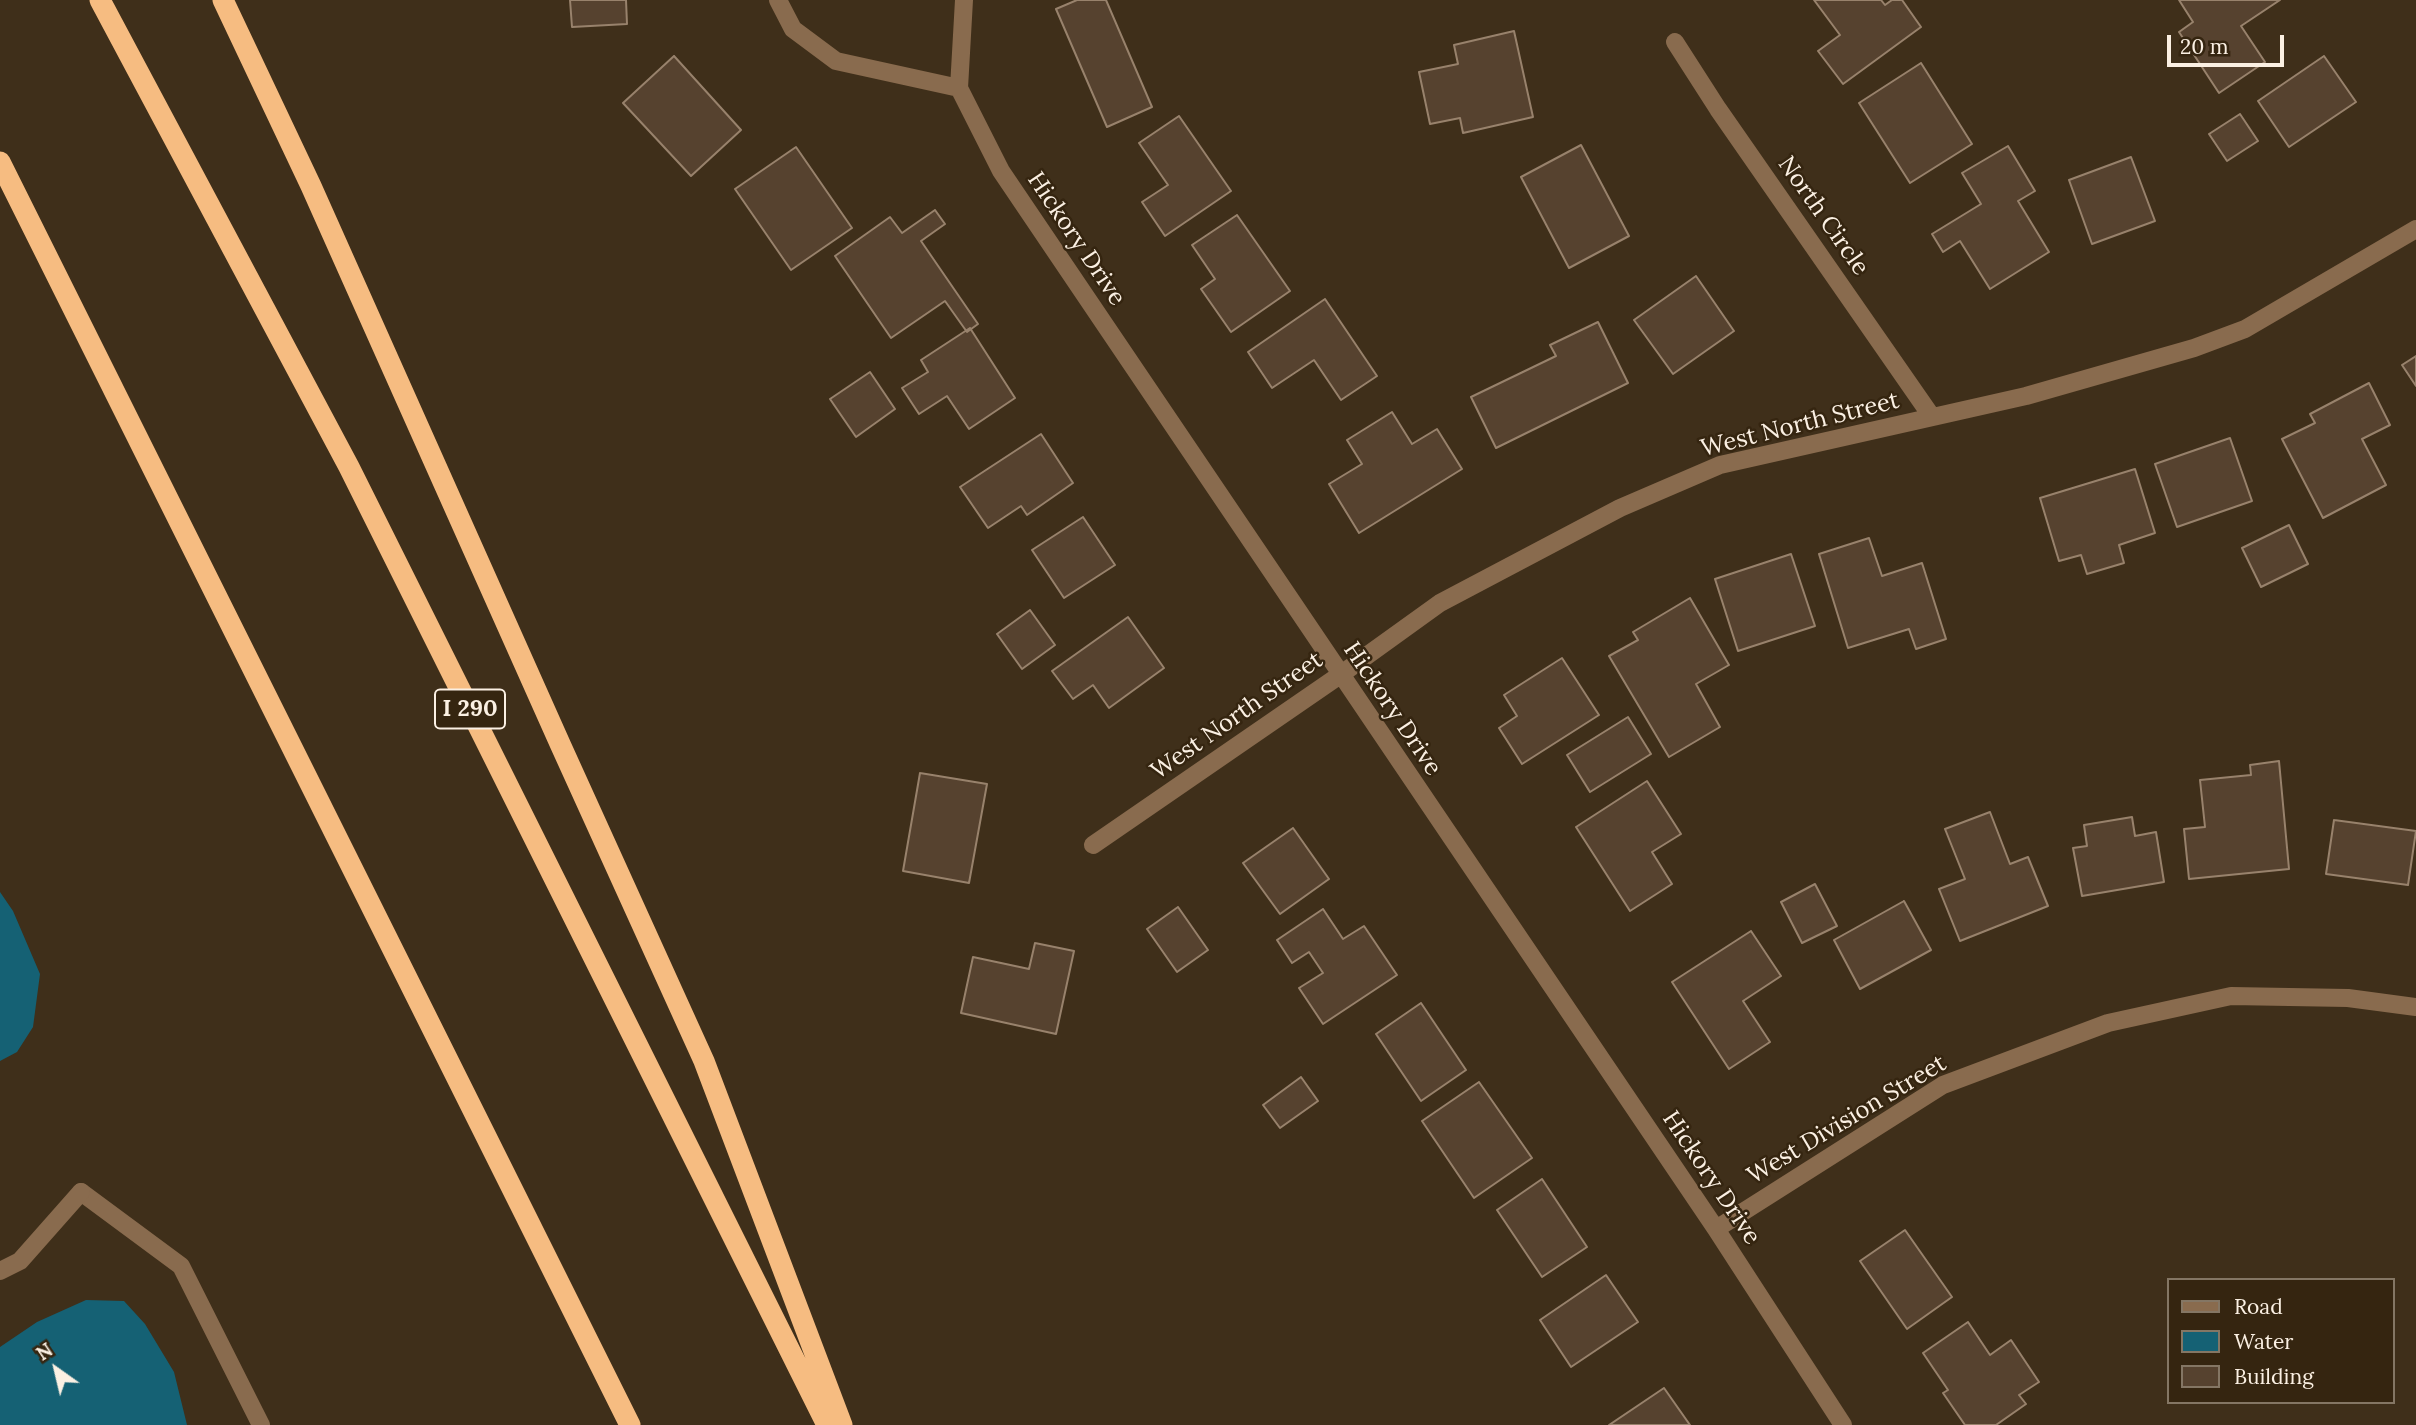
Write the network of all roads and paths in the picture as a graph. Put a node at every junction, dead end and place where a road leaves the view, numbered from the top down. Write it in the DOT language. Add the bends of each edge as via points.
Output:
graph roads {
  1 [pos="100,0"];
  2 [pos="223,0"];
  3 [pos="778,0"];
  4 [pos="964,0"];
  5 [pos="1675,42"];
  6 [pos="959,88"];
  7 [pos="0,162"];
  8 [pos="2416,229"];
  9 [pos="1932,417"];
  10 [pos="1340,675"];
  11 [pos="1093,845"];
  12 [pos="2416,1007"];
  13 [pos="1716,1229"];
  14 [pos="0,1271"];
  15 [pos="261,1425"];
  16 [pos="630,1425"];
  17 [pos="827,1425"];
  18 [pos="842,1425"];
  19 [pos="1843,1425"];
  1 -- 17 [label="highway, I 290" via="349,467"];
  2 -- 18 [label="highway" via="704,1061"];
  3 -- 6 [label="street" via="793,29 836,61"];
  4 -- 6 [label="street"];
  5 -- 9 [label="street, North Circle"];
  6 -- 10 [label="street, Hickory Drive" via="1001,171"];
  7 -- 16 [label="highway"];
  8 -- 9 [label="street, West North Street" via="2245,329 2026,396"];
  9 -- 10 [label="street, West North Street" via="1720,466 1620,508 1440,603"];
  10 -- 11 [label="street, West North Street"];
  10 -- 13 [label="street, Hickory Drive"];
  12 -- 13 [label="street, West Division Street" via="2348,998 2231,996 2108,1023 1942,1085"];
  13 -- 19 [label="street, Hickory Drive"];
  14 -- 15 [label="street" via="20,1261 81,1192 181,1266"];
}
